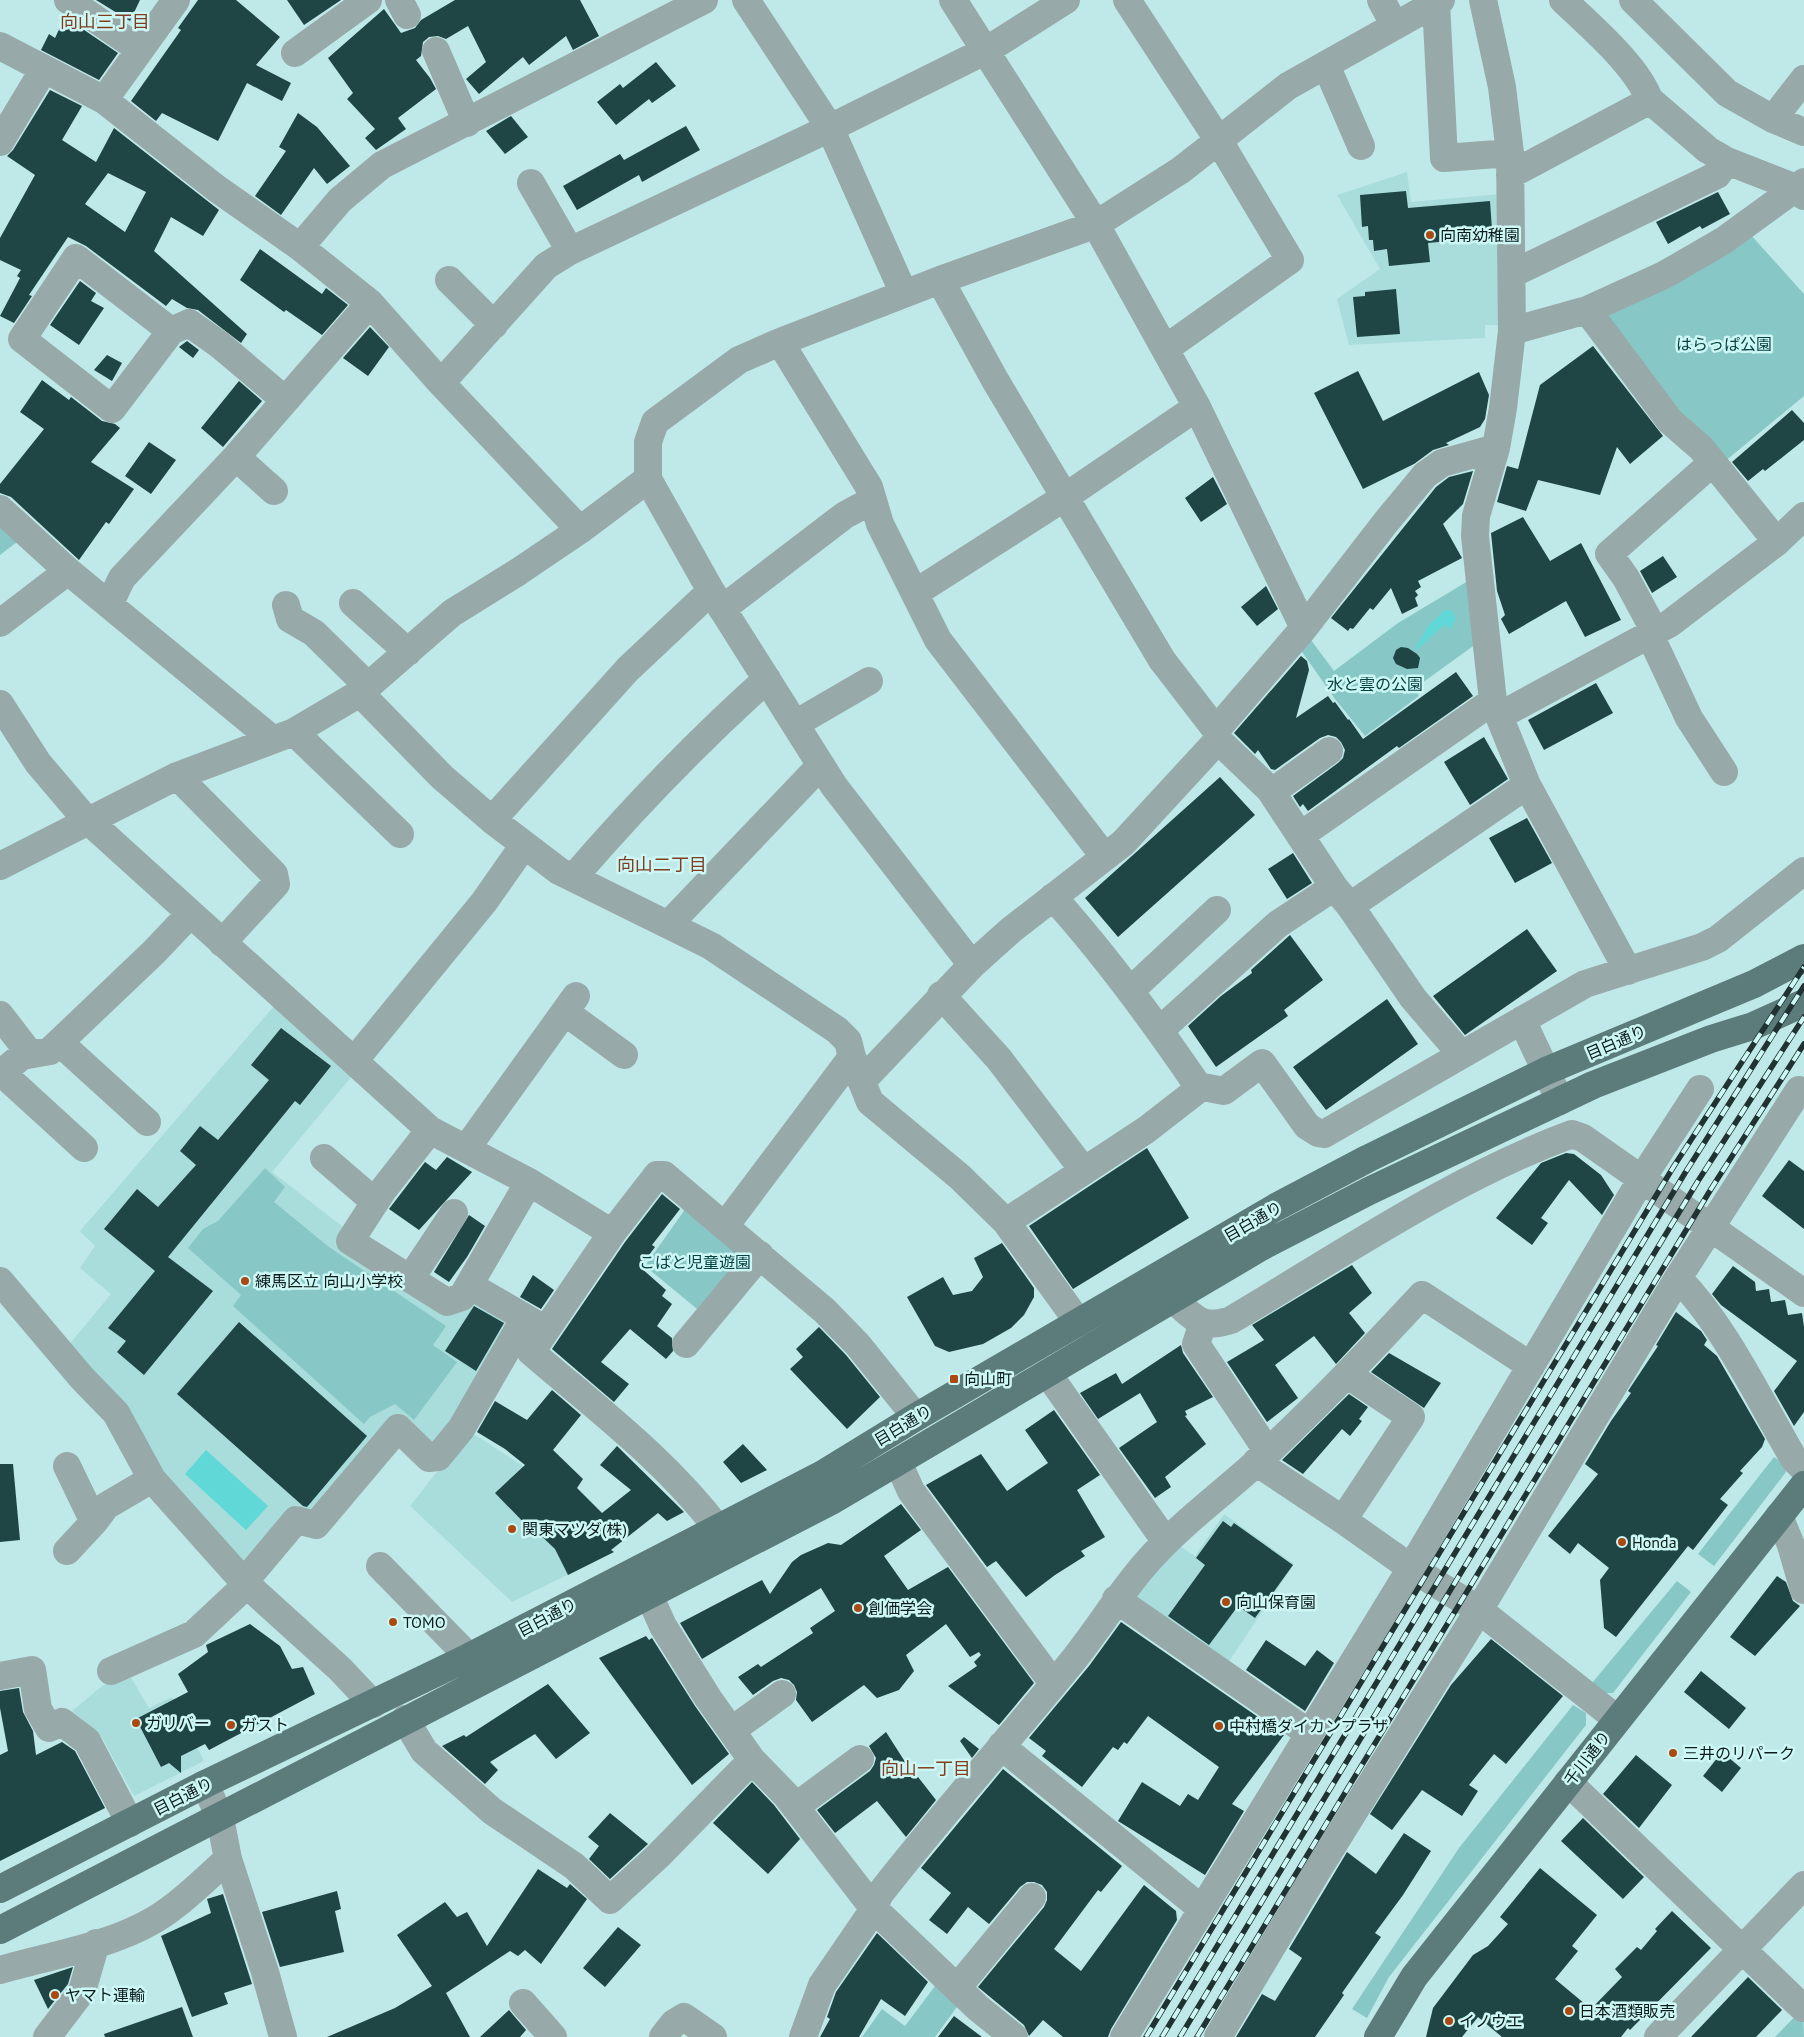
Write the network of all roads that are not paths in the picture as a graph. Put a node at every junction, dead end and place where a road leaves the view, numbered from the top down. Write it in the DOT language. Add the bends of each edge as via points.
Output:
graph roads {
  1 [pos="68,0"];
  2 [pos="176,0"];
  3 [pos="368,0"];
  4 [pos="704,0"];
  5 [pos="746,0"];
  6 [pos="953,0"];
  7 [pos="1066,0"];
  8 [pos="1126,0"];
  9 [pos="1381,0"];
  10 [pos="1483,0"];
  11 [pos="1563,0"];
  12 [pos="1633,0"];
  13 [pos="1439,2"];
  14 [pos="674,7"];
  15 [pos="1395,26"];
  16 [pos="0,46"];
  17 [pos="139,49"];
  18 [pos="436,50"];
  19 [pos="987,50"];
  20 [pos="295,53"];
  21 [pos="1326,65"];
  22 [pos="44,69"];
  23 [pos="1804,79"];
  24 [pos="104,100"];
  25 [pos="1650,102"];
  26 [pos="1774,119"];
  27 [pos="467,123"];
  28 [pos="830,128"];
  29 [pos="1804,132"];
  30 [pos="1219,141"];
  31 [pos="0,142"];
  32 [pos="1361,146"];
  33 [pos="1727,161"];
  34 [pos="1510,164"];
  35 [pos="531,183"];
  36 [pos="1801,188"];
  37 [pos="1095,222"];
  38 [pos="300,247"];
  39 [pos="570,251"];
  40 [pos="1512,274"];
  41 [pos="449,280"];
  42 [pos="940,280"];
  43 [pos="904,294"];
  44 [pos="370,303"];
  45 [pos="1587,310"];
  46 [pos="494,325"];
  47 [pos="171,331"];
  48 [pos="1512,331"];
  49 [pos="780,342"];
  50 [pos="1165,349"];
  51 [pos="441,383"];
  52 [pos="285,400"];
  53 [pos="1197,407"];
  54 [pos="1496,448"];
  55 [pos="236,457"];
  56 [pos="1712,463"];
  57 [pos="648,479"];
  58 [pos="274,491"];
  59 [pos="1065,496"];
  60 [pos="873,500"];
  61 [pos="0,509"];
  62 [pos="1804,516"];
  63 [pos="580,530"];
  64 [pos="1777,542"];
  65 [pos="68,571"];
  66 [pos="915,594"];
  67 [pos="716,600"];
  68 [pos="354,603"];
  69 [pos="110,605"];
  70 [pos="286,605"];
  71 [pos="0,623"];
  72 [pos="1304,628"];
  73 [pos="1653,633"];
  74 [pos="408,652"];
  75 [pos="767,680"];
  76 [pos="869,680"];
  77 [pos="364,690"];
  78 [pos="1496,709"];
  79 [pos="4,718"];
  80 [pos="795,724"];
  81 [pos="1217,735"];
  82 [pos="283,736"];
  83 [pos="1329,751"];
  84 [pos="821,765"];
  85 [pos="1724,772"];
  86 [pos="176,776"];
  87 [pos="1527,785"];
  88 [pos="1272,792"];
  89 [pos="492,820"];
  90 [pos="90,822"];
  91 [pos="400,834"];
  92 [pos="1301,835"];
  93 [pos="524,845"];
  94 [pos="1104,856"];
  95 [pos="0,866"];
  96 [pos="1804,871"];
  97 [pos="573,878"];
  98 [pos="1054,897"];
  99 [pos="1342,897"];
  100 [pos="1217,910"];
  101 [pos="190,914"];
  102 [pos="669,924"];
  103 [pos="222,944"];
  104 [pos="1804,958"];
  105 [pos="972,965"];
  106 [pos="1628,971"];
  107 [pos="1130,991"];
  108 [pos="941,995"];
  109 [pos="1804,1003"];
  110 [pos="0,1015"];
  111 [pos="1522,1020"];
  112 [pos="1160,1030"];
  113 [pos="60,1043"];
  114 [pos="30,1054"];
  115 [pos="1461,1054"];
  116 [pos="624,1055"];
  117 [pos="354,1060"];
  118 [pos="857,1069"];
  119 [pos="1546,1071"];
  120 [pos="1,1073"];
  121 [pos="1198,1086"];
  122 [pos="1700,1089"];
  123 [pos="1804,1094"];
  124 [pos="1560,1101"];
  125 [pos="147,1122"];
  126 [pos="430,1130"];
  127 [pos="84,1148"];
  128 [pos="466,1149"];
  129 [pos="324,1158"];
  130 [pos="1084,1171"];
  131 [pos="1641,1180"];
  132 [pos="529,1182"];
  133 [pos="375,1202"];
  134 [pos="454,1213"];
  135 [pos="1006,1222"];
  136 [pos="725,1226"];
  137 [pos="1710,1228"];
  138 [pos="612,1233"];
  139 [pos="760,1255"];
  140 [pos="1678,1278"];
  141 [pos="410,1279"];
  142 [pos="0,1281"];
  143 [pos="469,1285"];
  144 [pos="1804,1293"];
  145 [pos="1173,1300"];
  146 [pos="1079,1323"];
  147 [pos="1203,1323"];
  148 [pos="536,1324"];
  149 [pos="686,1344"];
  150 [pos="1532,1366"];
  151 [pos="1048,1374"];
  152 [pos="1348,1375"];
  153 [pos="916,1417"];
  154 [pos="1262,1457"];
  155 [pos="898,1462"];
  156 [pos="67,1466"];
  157 [pos="1804,1469"];
  158 [pos="152,1479"];
  159 [pos="1804,1485"];
  160 [pos="1779,1516"];
  161 [pos="1343,1520"];
  162 [pos="94,1522"];
  163 [pos="718,1529"];
  164 [pos="1166,1542"];
  165 [pos="67,1551"];
  166 [pos="380,1566"];
  167 [pos="1411,1568"];
  168 [pos="244,1582"];
  169 [pos="1804,1590"];
  170 [pos="649,1594"];
  171 [pos="1116,1599"];
  172 [pos="1479,1610"];
  173 [pos="469,1657"];
  174 [pos="111,1671"];
  175 [pos="0,1676"];
  176 [pos="1053,1683"];
  177 [pos="782,1694"];
  178 [pos="373,1704"];
  179 [pos="405,1719"];
  180 [pos="1617,1719"];
  181 [pos="732,1730"];
  182 [pos="1310,1734"];
  183 [pos="1001,1746"];
  184 [pos="860,1759"];
  185 [pos="752,1760"];
  186 [pos="1568,1782"];
  187 [pos="206,1784"];
  188 [pos="795,1808"];
  189 [pos="220,1818"];
  190 [pos="130,1822"];
  191 [pos="228,1859"];
  192 [pos="1804,1885"];
  193 [pos="0,1889"];
  194 [pos="1032,1897"];
  195 [pos="874,1909"];
  196 [pos="1202,1909"];
  197 [pos="0,1930"];
  198 [pos="96,1943"];
  199 [pos="1742,1949"];
  200 [pos="0,1970"];
  201 [pos="956,1988"];
  202 [pos="524,2003"];
  203 [pos="1804,2008"];
  204 [pos="47,2037"];
  205 [pos="283,2037"];
  206 [pos="553,2037"];
  207 [pos="663,2037"];
  208 [pos="713,2037"];
  209 [pos="803,2037"];
  210 [pos="1014,2037"];
  211 [pos="1124,2037"];
  212 [pos="1218,2037"];
  213 [pos="1378,2037"];
  214 [pos="1658,2037"];
  1 -- 17 [label="street"];
  2 -- 17 [label="street"];
  3 -- 20 [label="street"];
  4 -- 14 [label="street"];
  5 -- 28 [label="street"];
  6 -- 19 [label="street"];
  7 -- 19 [label="street"];
  8 -- 30 [label="street"];
  9 -- 15 [label="street"];
  10 -- 34 [label="street" via="1502,87"];
  11 -- 25 [label="street" via="1611,47 1645,88"];
  12 -- 26 [label="street" via="1727,93"];
  13 -- 15 [label="street"];
  13 -- 34 [label="street" via="1444,158"];
  14 -- 27 [label="street"];
  15 -- 21 [label="street"];
  16 -- 22 [label="street"];
  17 -- 24 [label="street"];
  18 -- 27 [label="street"];
  19 -- 28 [label="street"];
  19 -- 37 [label="street"];
  21 -- 30 [label="street" via="1288,86"];
  21 -- 32 [label="street"];
  22 -- 24 [label="street"];
  22 -- 31 [label="street"];
  23 -- 26 [label="street"];
  24 -- 38 [label="street" via="216,188"];
  25 -- 33 [label="street" via="1708,150"];
  25 -- 34 [label="street"];
  26 -- 29 [label="street"];
  27 -- 38 [label="street" via="382,165 340,200"];
  28 -- 39 [label="street"];
  28 -- 43 [label="street"];
  30 -- 37 [label="street" via="1181,170"];
  30 -- 50 [label="street" via="1290,260"];
  33 -- 36 [label="street"];
  33 -- 40 [label="street" via="1717,175"];
  34 -- 40 [label="street"];
  35 -- 39 [label="street"];
  36 -- 45 [label="street" via="1694,259"];
  37 -- 42 [label="street"];
  37 -- 50 [label="street"];
  38 -- 44 [label="street"];
  39 -- 46 [label="street" via="546,266"];
  40 -- 48 [label="street"];
  41 -- 46 [label="street"];
  42 -- 43 [label="street"];
  42 -- 59 [label="street"];
  43 -- 49 [label="street"];
  44 -- 51 [label="street"];
  44 -- 52 [label="street"];
  45 -- 48 [label="street"];
  45 -- 56 [label="street" via="1670,421 1701,448"];
  46 -- 51 [label="street"];
  47 -- 47 [label="street" via="76,258 22,339 112,409"];
  47 -- 52 [label="street" via="189,323"];
  48 -- 54 [label="street" via="1504,408"];
  49 -- 57 [label="street" via="739,360 655,422 648,442"];
  49 -- 60 [label="street" via="869,487"];
  50 -- 53 [label="street"];
  51 -- 63 [label="street"];
  52 -- 55 [label="street"];
  53 -- 59 [label="street"];
  53 -- 72 [label="street"];
  54 -- 72 [label="street" via="1442,463 1425,475"];
  54 -- 78 [label="street" via="1476,516 1475,536"];
  55 -- 58 [label="street"];
  55 -- 69 [label="street" via="122,578"];
  56 -- 64 [label="street"];
  56 -- 73 [label="street" via="1608,554 1626,578"];
  57 -- 63 [label="street"];
  57 -- 67 [label="street"];
  59 -- 66 [label="street"];
  59 -- 81 [label="street" via="1162,660"];
  60 -- 66 [label="street" via="880,524"];
  60 -- 67 [label="street"];
  61 -- 65 [label="street"];
  62 -- 64 [label="street"];
  63 -- 74 [label="street" via="452,613"];
  64 -- 73 [label="street"];
  65 -- 69 [label="street"];
  65 -- 71 [label="street"];
  66 -- 94 [label="street" via="938,640"];
  67 -- 75 [label="street"];
  67 -- 89 [label="street" via="628,669"];
  68 -- 74 [label="street"];
  69 -- 82 [label="street"];
  70 -- 77 [label="street" via="290,619 314,633"];
  72 -- 81 [label="street"];
  73 -- 78 [label="street"];
  73 -- 85 [label="street" via="1689,718"];
  74 -- 77 [label="street"];
  75 -- 80 [label="street"];
  75 -- 97 [label="street" via="714,726"];
  76 -- 80 [label="street"];
  77 -- 82 [label="street"];
  77 -- 89 [label="street" via="442,777"];
  78 -- 87 [label="street"];
  78 -- 92 [label="street"];
  79 -- 90 [label="street"];
  80 -- 84 [label="street"];
  81 -- 88 [label="street"];
  81 -- 94 [label="street" via="1123,843"];
  82 -- 86 [label="street"];
  82 -- 91 [label="street"];
  83 -- 88 [label="street"];
  84 -- 102 [label="street"];
  84 -- 105 [label="street"];
  86 -- 90 [label="street"];
  86 -- 103 [label="street" via="274,874 276,884"];
  87 -- 99 [label="street"];
  87 -- 106 [label="street"];
  88 -- 92 [label="street"];
  89 -- 93 [label="street"];
  90 -- 95 [label="street"];
  90 -- 101 [label="street"];
  92 -- 99 [label="street"];
  93 -- 97 [label="street"];
  93 -- 117 [label="street" via="484,902"];
  94 -- 98 [label="street"];
  96 -- 106 [label="street" via="1718,939 1702,948"];
  97 -- 102 [label="street"];
  98 -- 105 [label="street"];
  98 -- 107 [label="street" via="1096,944"];
  99 -- 112 [label="street" via="1278,924"];
  99 -- 115 [label="street" via="1412,998"];
  100 -- 107 [label="street"];
  101 -- 103 [label="street"];
  101 -- 113 [label="street"];
  102 -- 118 [label="street" via="712,946 837,1030 848,1041"];
  103 -- 117 [label="street"];
  104 -- 119 [label="main road, 目白通り" via="1754,984"];
  105 -- 108 [label="street"];
  106 -- 111 [label="street" via="1585,984"];
  107 -- 112 [label="street"];
  108 -- 118 [label="street"];
  108 -- 130 [label="street" via="999,1059"];
  109 -- 124 [label="main road, 目白通り"];
  110 -- 114 [label="street"];
  111 -- 115 [label="street"];
  111 -- 119 [label="street"];
  112 -- 121 [label="street"];
  113 -- 114 [label="street" via="50,1052"];
  113 -- 125 [label="street"];
  114 -- 120 [label="street" via="22,1056"];
  115 -- 121 [label="street" via="1324,1134 1307,1126 1262,1063 1224,1091"];
  116 -- 128 [label="street" via="570,1004"];
  117 -- 126 [label="street"];
  118 -- 135 [label="street" via="870,1102 960,1177"];
  118 -- 136 [label="street"];
  119 -- 124 [label="street"];
  119 -- 146 [label="main road, 目白通り" via="1439,1122 1276,1207"];
  120 -- 127 [label="street"];
  121 -- 130 [label="street" via="1195,1092 1146,1130"];
  122 -- 131 [label="street"];
  123 -- 137 [label="street" via="1799,1090"];
  124 -- 145 [label="main road, 目白通り" via="1369,1191 1261,1247"];
  126 -- 128 [label="street"];
  126 -- 133 [label="street"];
  128 -- 132 [label="street"];
  129 -- 133 [label="street"];
  130 -- 135 [label="street"];
  131 -- 137 [label="street"];
  131 -- 147 [label="street" via="1583,1138 1572,1134 1524,1152 1464,1183 1231,1320 1213,1326"];
  131 -- 150 [label="street"];
  132 -- 138 [label="street"];
  132 -- 143 [label="street"];
  133 -- 141 [label="street" via="350,1241"];
  134 -- 141 [label="street"];
  135 -- 146 [label="street"];
  136 -- 138 [label="street" via="664,1175 657,1175"];
  136 -- 139 [label="street"];
  137 -- 140 [label="street"];
  137 -- 144 [label="street"];
  138 -- 148 [label="street"];
  139 -- 149 [label="street"];
  139 -- 153 [label="street" via="858,1345"];
  140 -- 157 [label="street" via="1728,1345 1794,1458"];
  140 -- 172 [label="street"];
  141 -- 143 [label="street" via="447,1302 462,1297"];
  142 -- 158 [label="street" via="116,1413"];
  143 -- 148 [label="street"];
  145 -- 147 [label="street"];
  145 -- 151 [label="main road, 目白通り"];
  146 -- 153 [label="main road, 目白通り"];
  147 -- 154 [label="street" via="1196,1344"];
  148 -- 163 [label="street" via="531,1352 647,1450"];
  148 -- 168 [label="street" via="438,1457 429,1458 398,1428 316,1525 296,1520"];
  150 -- 152 [label="street" via="1422,1295"];
  150 -- 167 [label="street"];
  151 -- 155 [label="main road, 目白通り"];
  151 -- 164 [label="street"];
  152 -- 154 [label="street"];
  152 -- 161 [label="street" via="1411,1417"];
  153 -- 163 [label="main road, 目白通り" via="823,1474"];
  154 -- 161 [label="street"];
  154 -- 164 [label="street"];
  155 -- 170 [label="main road, 目白通り" via="833,1500"];
  155 -- 176 [label="street" via="911,1491"];
  156 -- 162 [label="street"];
  158 -- 162 [label="street" via="106,1506"];
  158 -- 168 [label="street"];
  159 -- 160 [label="main road, 千川通り"];
  160 -- 169 [label="street"];
  160 -- 180 [label="main road, 千川通り"];
  161 -- 167 [label="street"];
  162 -- 165 [label="street"];
  163 -- 173 [label="main road, 目白通り"];
  164 -- 171 [label="street"];
  166 -- 173 [label="street"];
  167 -- 172 [label="street"];
  167 -- 182 [label="street"];
  168 -- 174 [label="street" via="239,1592 194,1634"];
  168 -- 178 [label="street" via="340,1669"];
  170 -- 179 [label="main road, 目白通り"];
  170 -- 181 [label="street" via="663,1626"];
  171 -- 176 [label="street" via="1066,1670"];
  171 -- 182 [label="street"];
  172 -- 180 [label="street"];
  172 -- 212 [label="street"];
  173 -- 178 [label="main road, 目白通り"];
  175 -- 190 [label="street" via="32,1670 38,1709 50,1728 62,1722 87,1741"];
  176 -- 183 [label="street"];
  177 -- 181 [label="street"];
  178 -- 187 [label="main road, 目白通り"];
  179 -- 185 [label="street" via="424,1751 492,1810 574,1866 610,1900"];
  179 -- 189 [label="main road, 目白通り"];
  180 -- 186 [label="main road, 千川通り"];
  181 -- 185 [label="street"];
  182 -- 196 [label="street"];
  183 -- 195 [label="street" via="938,1820 879,1896"];
  183 -- 196 [label="street"];
  184 -- 188 [label="street"];
  185 -- 188 [label="street"];
  186 -- 199 [label="street"];
  186 -- 213 [label="main road, 千川通り" via="1414,1977"];
  187 -- 189 [label="street"];
  187 -- 190 [label="main road, 目白通り"];
  188 -- 195 [label="street"];
  189 -- 191 [label="street"];
  189 -- 197 [label="main road, 目白通り"];
  190 -- 193 [label="main road, 目白通り"];
  191 -- 198 [label="street" via="153,1920"];
  191 -- 205 [label="street"];
  192 -- 199 [label="street"];
  194 -- 201 [label="street"];
  195 -- 201 [label="street"];
  195 -- 209 [label="street" via="822,1985"];
  196 -- 211 [label="street"];
  198 -- 200 [label="street"];
  198 -- 204 [label="street" via="82,1991"];
  199 -- 203 [label="street"];
  199 -- 214 [label="street"];
  201 -- 210 [label="street"];
  202 -- 206 [label="street"];
  207 -- 208 [label="street" via="674,2023 684,2017"];
}
